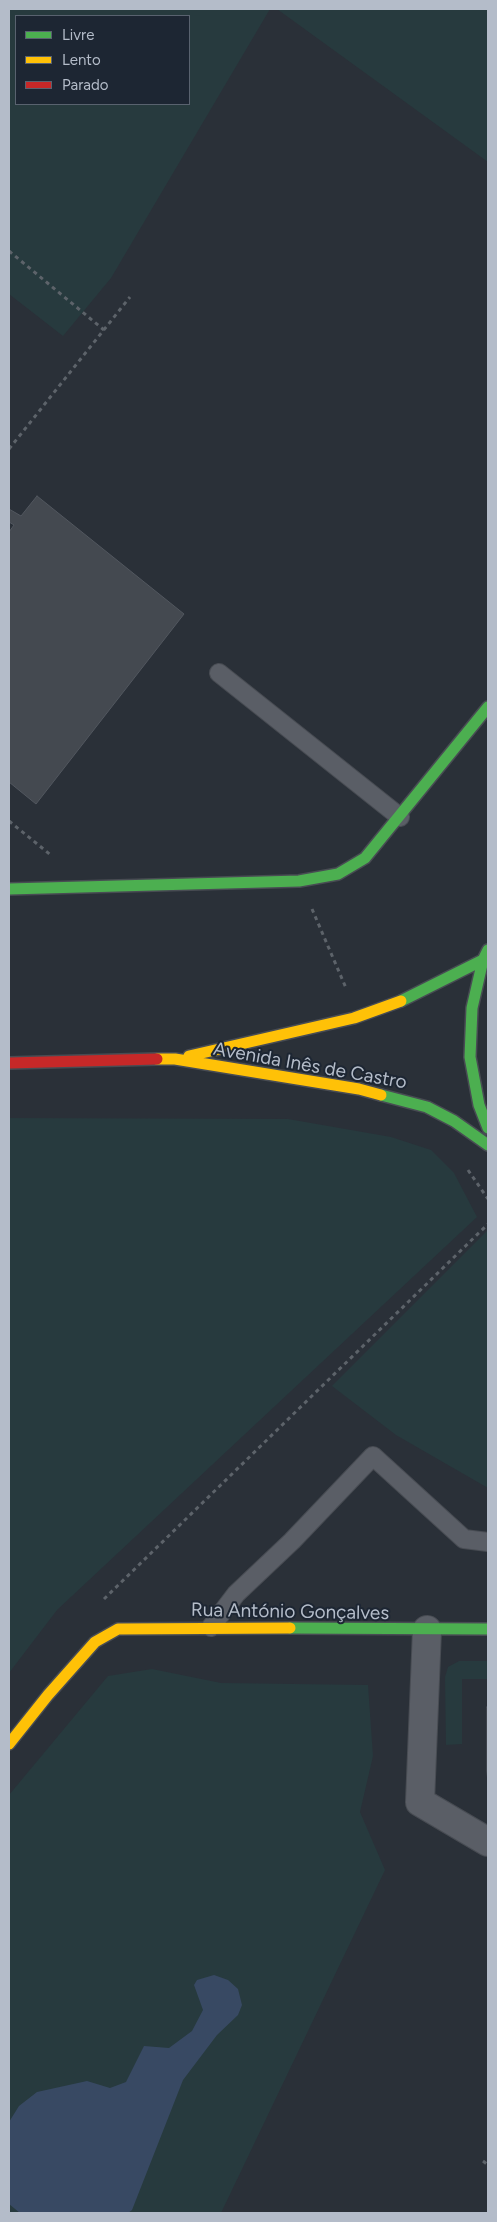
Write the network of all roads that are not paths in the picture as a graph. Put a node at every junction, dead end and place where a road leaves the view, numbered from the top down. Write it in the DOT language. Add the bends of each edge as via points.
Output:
graph roads {
  1 [pos="219,672"];
  2 [pos="488,707"];
  3 [pos="400,817"];
  4 [pos="9,889"];
  5 [pos="486,955"];
  6 [pos="175,1059"];
  7 [pos="9,1063"];
  8 [pos="488,1128"];
  9 [pos="488,1145"];
  10 [pos="488,1542"];
  11 [pos="211,1627"];
  12 [pos="488,1629"];
  13 [pos="426,1630"];
  14 [pos="9,1744"];
  15 [pos="488,1842"];
  1 -- 3 [label="lane"];
  2 -- 3 [label="street"];
  3 -- 4 [label="street" via="365,858 338,874 299,881"];
  5 -- 6 [label="street, Avenida Inês de Castro" via="400,1001 354,1018"];
  5 -- 8 [label="street" via="472,1008 470,1057 479,1105"];
  6 -- 7 [label="street, Avenida Inês de Castro"];
  6 -- 9 [label="street, Avenida Inês de Castro" via="390,1096 427,1107"];
  10 -- 11 [label="lane" via="464,1539 373,1456 236,1594"];
  11 -- 13 [label="street, Rua António Gonçalves"];
  11 -- 14 [label="street, Rua António Gonçalves" via="118,1629 95,1642"];
  12 -- 13 [label="street, Rua António Gonçalves"];
  13 -- 15 [label="street" via="420,1802"];
}
